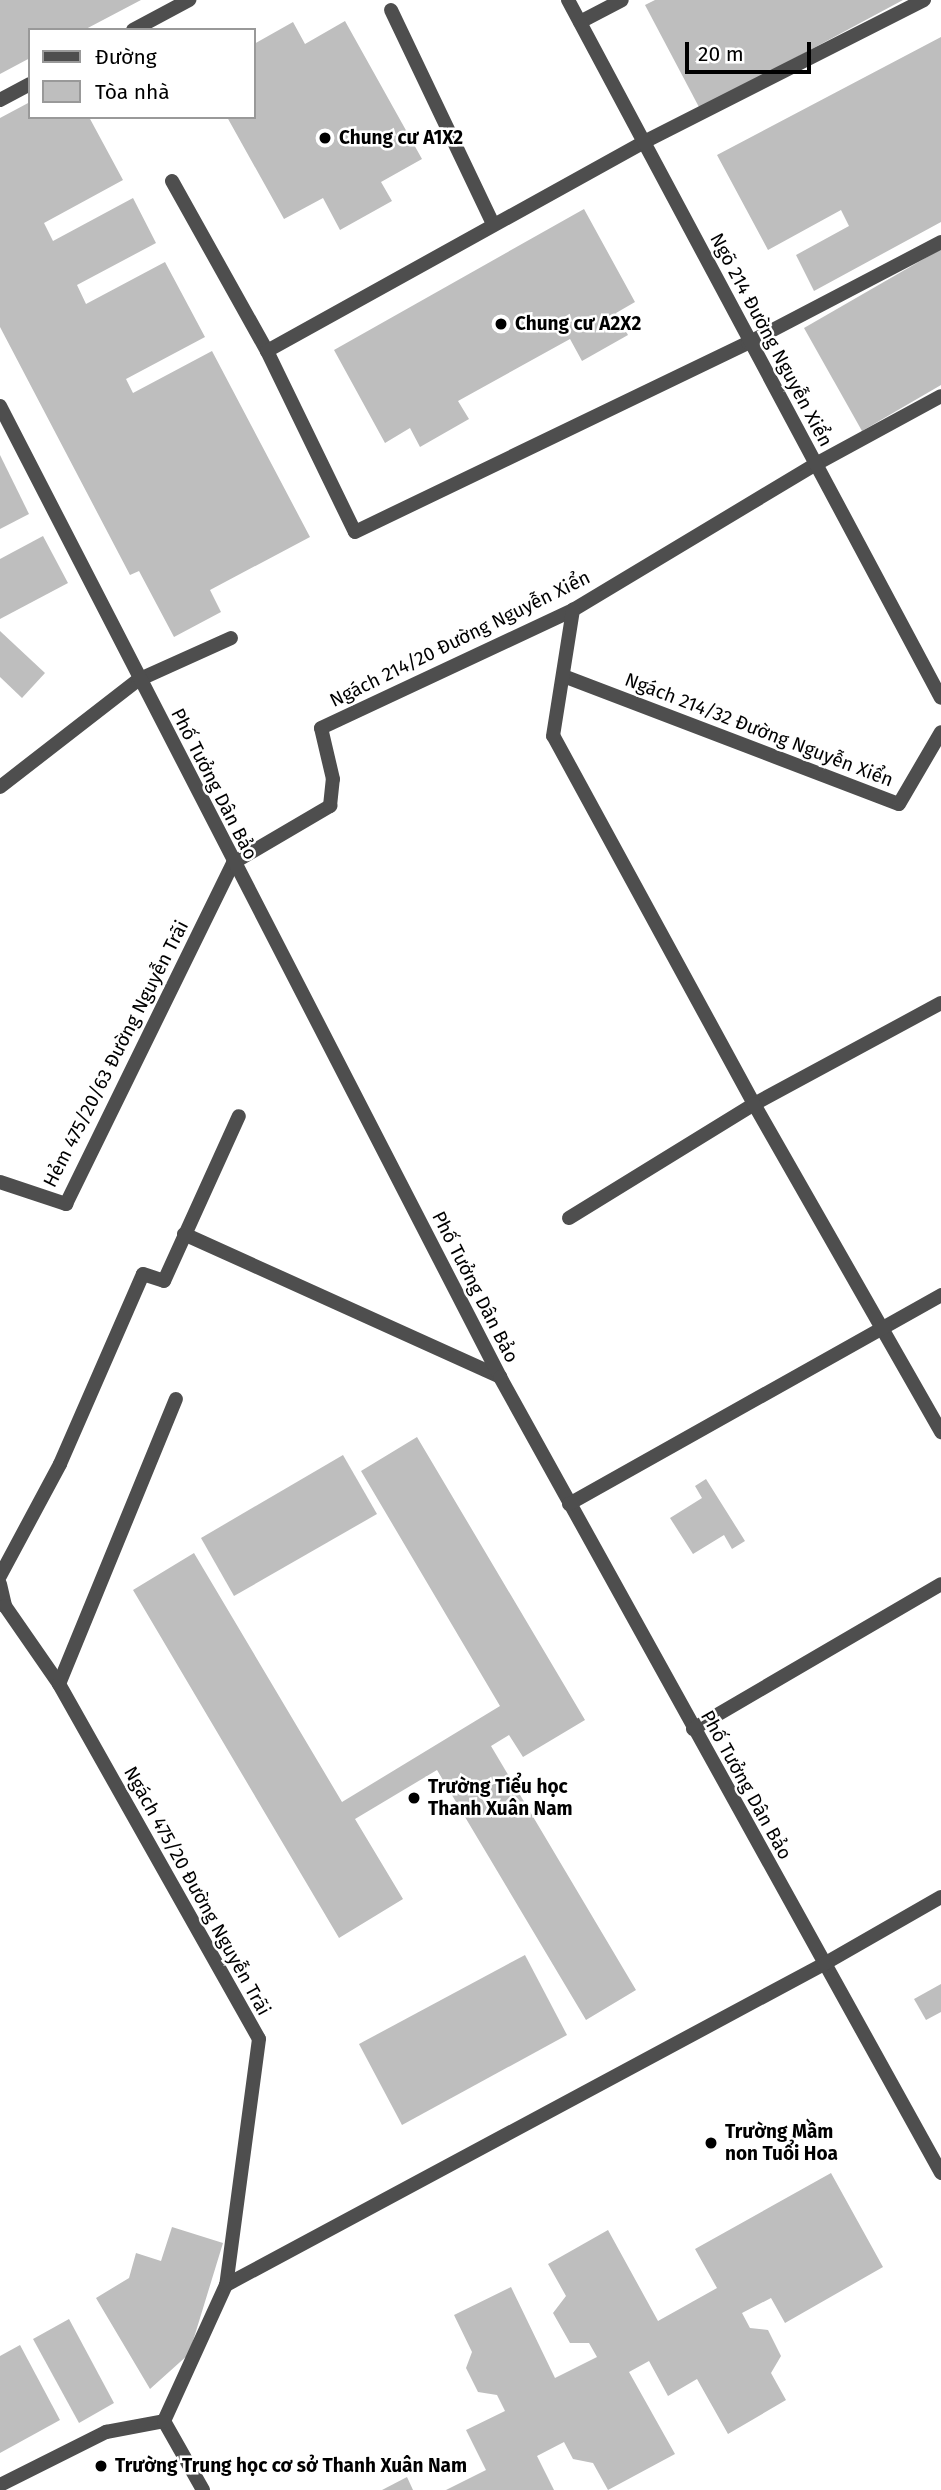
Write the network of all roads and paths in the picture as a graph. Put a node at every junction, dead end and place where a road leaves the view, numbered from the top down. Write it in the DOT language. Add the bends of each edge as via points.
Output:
graph roads {
  1 [pos="189,0"];
  2 [pos="568,0"];
  3 [pos="622,0"];
  4 [pos="924,0"];
  5 [pos="391,10"];
  6 [pos="580,22"];
  7 [pos="137,28"];
  8 [pos="28,85"];
  9 [pos="0,100"];
  10 [pos="644,142"];
  11 [pos="172,181"];
  12 [pos="493,224"];
  13 [pos="941,242"];
  14 [pos="748,343"];
  15 [pos="267,351"];
  16 [pos="941,396"];
  17 [pos="0,406"];
  18 [pos="816,464"];
  19 [pos="573,610"];
  20 [pos="231,638"];
  21 [pos="566,677"];
  22 [pos="138,680"];
  23 [pos="941,698"];
  24 [pos="941,732"];
  25 [pos="0,787"];
  26 [pos="233,863"];
  27 [pos="941,1003"];
  28 [pos="754,1104"];
  29 [pos="239,1116"];
  30 [pos="0,1182"];
  31 [pos="569,1218"];
  32 [pos="184,1234"];
  33 [pos="941,1295"];
  34 [pos="882,1328"];
  35 [pos="500,1377"];
  36 [pos="176,1399"];
  37 [pos="941,1432"];
  38 [pos="569,1504"];
  39 [pos="0,1576"];
  40 [pos="0,1584"];
  41 [pos="941,1584"];
  42 [pos="59,1684"];
  43 [pos="693,1729"];
  44 [pos="941,1897"];
  45 [pos="824,1964"];
  46 [pos="937,2157"];
  47 [pos="941,2173"];
  48 [pos="226,2285"];
  49 [pos="164,2421"];
  50 [pos="0,2485"];
  51 [pos="203,2490"];
  1 -- 7 [label="street"];
  2 -- 6 [label="street, Ngõ 214 Đường Nguyễn Xiển"];
  3 -- 6 [label="street"];
  4 -- 10 [label="street"];
  5 -- 12 [label="street"];
  6 -- 10 [label="street, Ngõ 214 Đường Nguyễn Xiển"];
  8 -- 9 [label="street"];
  10 -- 12 [label="street"];
  10 -- 14 [label="street, Ngõ 214 Đường Nguyễn Xiển"];
  11 -- 15 [label="street"];
  12 -- 15 [label="street"];
  13 -- 14 [label="street"];
  14 -- 15 [label="street" via="355,532"];
  14 -- 18 [label="street, Ngõ 214 Đường Nguyễn Xiển"];
  16 -- 18 [label="street, Ngách 214/20 Đường Nguyễn Xiển"];
  17 -- 22 [label="street, Phố Tưởng Dân Bảo"];
  18 -- 19 [label="street, Ngách 214/20 Đường Nguyễn Xiển"];
  18 -- 23 [label="street, Ngõ 214 Đường Nguyễn Xiển"];
  19 -- 21 [label="street"];
  19 -- 26 [label="street, Ngách 214/20 Đường Nguyễn Xiển" via="321,728 333,779 330,806"];
  20 -- 22 [label="street"];
  21 -- 24 [label="street, Ngách 214/32 Đường Nguyễn Xiển" via="899,804"];
  21 -- 28 [label="street" via="553,736"];
  22 -- 25 [label="street"];
  22 -- 26 [label="street, Phố Tưởng Dân Bảo"];
  26 -- 30 [label="street, Hẻm 475/20/63 Đường Nguyễn Trãi" via="66,1204"];
  26 -- 35 [label="street, Phố Tưởng Dân Bảo"];
  27 -- 28 [label="street"];
  28 -- 31 [label="street"];
  28 -- 34 [label="street"];
  29 -- 32 [label="street"];
  32 -- 35 [label="street"];
  32 -- 39 [label="street" via="164,1281 143,1274 61,1464"];
  33 -- 34 [label="street"];
  34 -- 37 [label="street"];
  34 -- 38 [label="street"];
  35 -- 38 [label="street, Phố Tưởng Dân Bảo"];
  36 -- 42 [label="street"];
  38 -- 43 [label="street, Phố Tưởng Dân Bảo"];
  40 -- 42 [label="street, Ngách 475/20 Đường Nguyễn Trãi" via="5,1606"];
  41 -- 43 [label="street"];
  42 -- 48 [label="street, Ngách 475/20 Đường Nguyễn Trãi" via="259,2039"];
  43 -- 45 [label="street, Phố Tưởng Dân Bảo"];
  44 -- 45 [label="street"];
  45 -- 46 [label="street, Phố Tưởng Dân Bảo"];
  45 -- 48 [label="street"];
  46 -- 47 [label="street, Phố Tưởng Dân Bảo"];
  48 -- 49 [label="street, Ngách 475/20 Đường Nguyễn Trãi"];
  49 -- 50 [label="street" via="106,2432"];
  49 -- 51 [label="street"];
}
